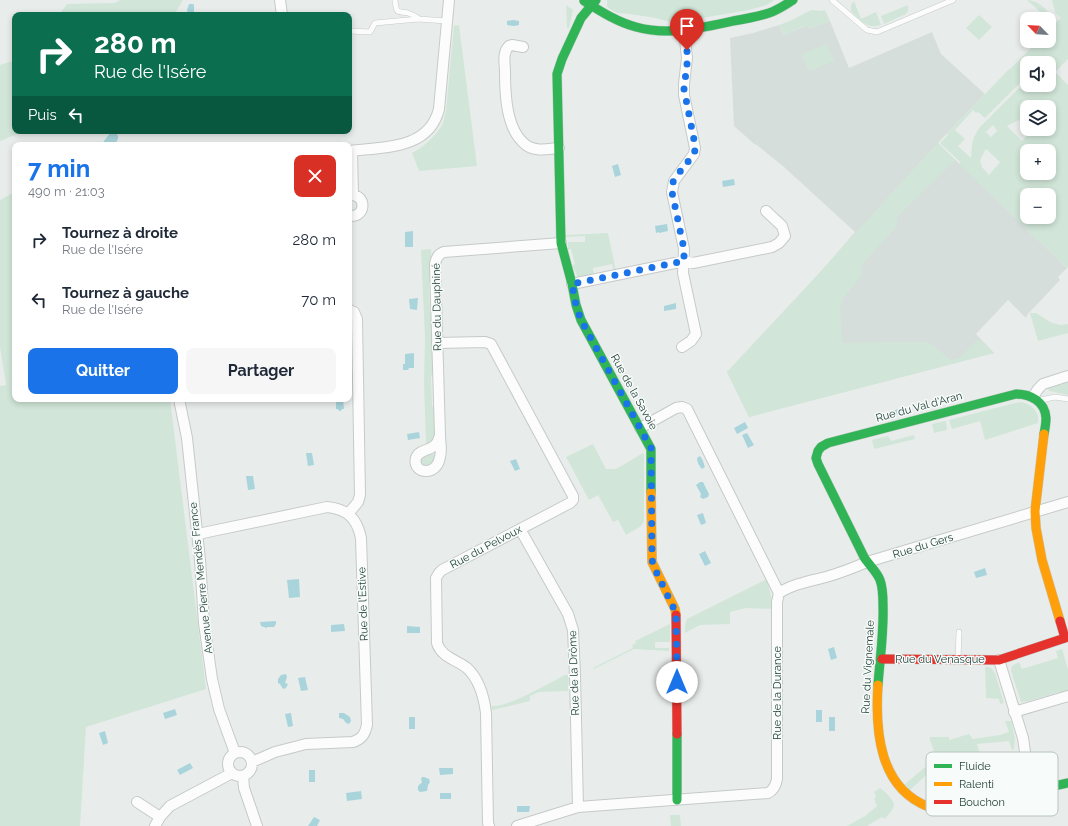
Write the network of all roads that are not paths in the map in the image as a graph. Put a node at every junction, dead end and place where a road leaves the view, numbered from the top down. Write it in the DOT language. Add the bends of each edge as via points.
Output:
graph roads {
  1 [pos="280,0"];
  2 [pos="449,0"];
  3 [pos="583,0"];
  4 [pos="793,0"];
  5 [pos="832,0"];
  6 [pos="953,0"];
  7 [pos="395,1"];
  8 [pos="594,3"];
  9 [pos="282,12"];
  10 [pos="418,19"];
  11 [pos="447,21"];
  12 [pos="684,30"];
  13 [pos="352,31"];
  14 [pos="523,47"];
  15 [pos="559,148"];
  16 [pos="352,151"];
  17 [pos="352,195"];
  18 [pos="766,211"];
  19 [pos="352,216"];
  20 [pos="561,242"];
  21 [pos="684,261"];
  22 [pos="572,284"];
  23 [pos="352,311"];
  24 [pos="437,343"];
  25 [pos="682,347"];
  26 [pos="1068,376"];
  27 [pos="353,379"];
  28 [pos="1068,398"];
  29 [pos="1036,399"];
  30 [pos="181,402"];
  31 [pos="640,428"];
  32 [pos="440,435"];
  33 [pos="1068,502"];
  34 [pos="1036,511"];
  35 [pos="348,514"];
  36 [pos="520,529"];
  37 [pos="198,534"];
  38 [pos="867,562"];
  39 [pos="779,593"];
  40 [pos="959,632"];
  41 [pos="1066,643"];
  42 [pos="882,659"];
  43 [pos="958,660"];
  44 [pos="999,660"];
  45 [pos="1068,696"];
  46 [pos="1014,712"];
  47 [pos="1024,752"];
  48 [pos="235,753"];
  49 [pos="252,762"];
  50 [pos="232,773"];
  51 [pos="242,776"];
  52 [pos="1068,784"];
  53 [pos="1058,786"];
  54 [pos="677,800"];
  55 [pos="137,802"];
  56 [pos="926,805"];
  57 [pos="578,807"];
  58 [pos="158,821"];
  59 [pos="258,826"];
  60 [pos="489,826"];
  61 [pos="516,826"];
  1 -- 9 [label="street"];
  2 -- 11 [label="street"];
  3 -- 8 [label="street"];
  4 -- 12 [label="street" via="774,11 750,18"];
  5 -- 6 [label="lane" via="867,30 877,32"];
  7 -- 10 [label="lane" via="398,12 409,13"];
  8 -- 12 [label="street" via="609,16 626,24 645,29"];
  8 -- 15 [label="street, Rue de la Savoie" via="581,18 558,68 556,79"];
  10 -- 11 [label="lane"];
  10 -- 13 [label="lane" via="375,23 370,32"];
  11 -- 16 [label="street" via="439,109 431,126 418,138 404,144"];
  12 -- 21 [label="street" via="687,58 684,89 695,148 694,154 675,178 672,192 684,249"];
  14 -- 15 [label="street" via="512,45 505,52 506,97 510,118 525,144 536,149"];
  15 -- 20 [label="street, Rue de la Savoie"];
  17 -- 19 [label="street" via="362,201 362,209"];
  18 -- 21 [label="street" via="782,226 785,236 779,243 772,247 693,263"];
  20 -- 22 [label="street, Rue de la Savoie"];
  20 -- 24 [label="street, Rue du Dauphiné" via="444,252 438,255 435,264"];
  21 -- 22 [label="street"];
  21 -- 25 [label="street" via="683,273 696,334"];
  22 -- 31 [label="street, Rue de la Savoie" via="581,320"];
  23 -- 27 [label="street" via="357,319"];
  24 -- 32 [label="street, Rue du Dauphiné"];
  24 -- 36 [label="street, Rue du Pelvoux" via="491,344 572,493 573,500 570,503"];
  26 -- 29 [label="street" via="1043,384 1038,389"];
  27 -- 35 [label="street" via="360,495 358,502"];
  28 -- 29 [label="lane"];
  29 -- 34 [label="street" via="1044,408 1046,418"];
  29 -- 38 [label="street, Rue du Val d'Aran" via="1016,394 820,447 816,461"];
  30 -- 37 [label="street, Avenue Pierre Mendès France"];
  31 -- 39 [label="street" via="676,408 687,409"];
  31 -- 54 [label="street, Rue de la Savoie" via="651,448 652,562 677,618"];
  33 -- 34 [label="street, Rue du Gers"];
  34 -- 38 [label="street, Rue du Gers"];
  34 -- 41 [label="street, Rue du Venasque" via="1042,564"];
  35 -- 37 [label="street" via="327,507"];
  35 -- 49 [label="street, Rue de l'Estive" via="356,523 361,538 367,725 365,733 353,742 301,745"];
  36 -- 57 [label="street, Rue de la Drôme" via="568,614 573,630"];
  36 -- 60 [label="street, Rue du Pelvoux" via="442,570 436,581 439,648 445,655 469,670 484,700"];
  37 -- 48 [label="street, Avenue Pierre Mendès France" via="204,622 212,680"];
  38 -- 39 [label="street, Rue du Gers" via="847,571 789,587"];
  38 -- 42 [label="street, Rue du Vignemale" via="880,578 881,584 884,606"];
  39 -- 54 [label="street, Rue de la Durance" via="776,785 768,793"];
  40 -- 43 [label="lane"];
  41 -- 44 [label="street, Rue du Venasque"];
  42 -- 43 [label="street, Rue du Venasque"];
  42 -- 56 [label="street, Rue du Vignemale" via="878,682 877,718 884,758 893,779 906,795"];
  43 -- 44 [label="street, Rue du Venasque"];
  44 -- 46 [label="street, Rue du Venasque"];
  45 -- 46 [label="street"];
  46 -- 47 [label="street, Rue du Venasque"];
  48 -- 49 [label="street" via="245,753"];
  48 -- 50 [label="street" via="228,762"];
  49 -- 51 [label="street" via="251,769"];
  50 -- 51 [label="street"];
  50 -- 58 [label="street" via="170,806"];
  51 -- 59 [label="street"];
  52 -- 53 [label="street, Rue du Vignemale"];
  54 -- 57 [label="street, Rue de la Durance"];
  55 -- 58 [label="street"];
  57 -- 61 [label="street, Rue de la Durance"];
}
